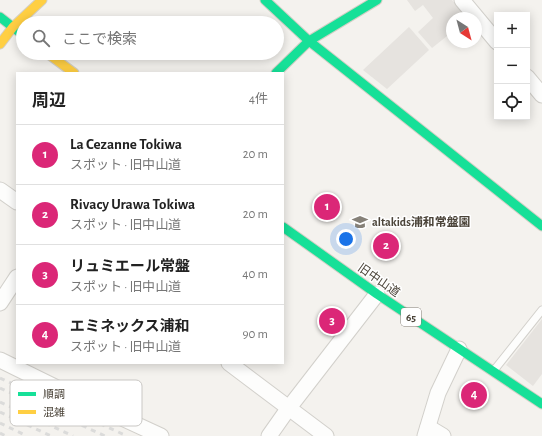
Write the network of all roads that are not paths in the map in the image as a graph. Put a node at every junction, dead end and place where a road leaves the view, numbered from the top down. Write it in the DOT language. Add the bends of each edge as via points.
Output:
graph roads {
  1 [pos="42,0"];
  2 [pos="265,0"];
  3 [pos="377,0"];
  4 [pos="462,0"];
  5 [pos="25,16"];
  6 [pos="282,16"];
  7 [pos="0,17"];
  8 [pos="284,18"];
  9 [pos="16,24"];
  10 [pos="13,27"];
  11 [pos="16,29"];
  12 [pos="494,38"];
  13 [pos="309,41"];
  14 [pos="0,44"];
  15 [pos="56,60"];
  16 [pos="73,72"];
  17 [pos="277,72"];
  18 [pos="530,81"];
  19 [pos="542,95"];
  20 [pos="0,190"];
  21 [pos="16,201"];
  22 [pos="542,226"];
  23 [pos="284,228"];
  24 [pos="16,279"];
  25 [pos="377,294"];
  26 [pos="0,303"];
  27 [pos="542,310"];
  28 [pos="459,349"];
  29 [pos="0,360"];
  30 [pos="230,364"];
  31 [pos="493,372"];
  32 [pos="41,380"];
  33 [pos="542,404"];
  34 [pos="288,409"];
  35 [pos="139,426"];
  36 [pos="427,431"];
  37 [pos="161,436"];
  38 [pos="269,436"];
  39 [pos="326,436"];
  40 [pos="443,436"];
  1 -- 5 [label="street"];
  2 -- 6 [label="street"];
  3 -- 13 [label="street"];
  4 -- 12 [label="street"];
  7 -- 10 [label="street"];
  8 -- 13 [label="street"];
  9 -- 10 [label="street"];
  10 -- 11 [label="street"];
  10 -- 14 [label="street"];
  13 -- 17 [label="street"];
  13 -- 22 [label="street"];
  15 -- 16 [label="street"];
  18 -- 19 [label="street"];
  20 -- 21 [label="street"];
  23 -- 25 [label="street, 旧中山道 / 65"];
  24 -- 26 [label="street"];
  25 -- 28 [label="street, 旧中山道 / 65"];
  25 -- 34 [label="street"];
  27 -- 31 [label="lane"];
  28 -- 31 [label="street, 旧中山道 / 65"];
  28 -- 36 [label="street" via="438,393"];
  29 -- 32 [label="street"];
  30 -- 34 [label="street"];
  31 -- 33 [label="street, 旧中山道 / 65"];
  34 -- 38 [label="street"];
  34 -- 39 [label="street"];
  35 -- 37 [label="street"];
  36 -- 40 [label="street"];
}
